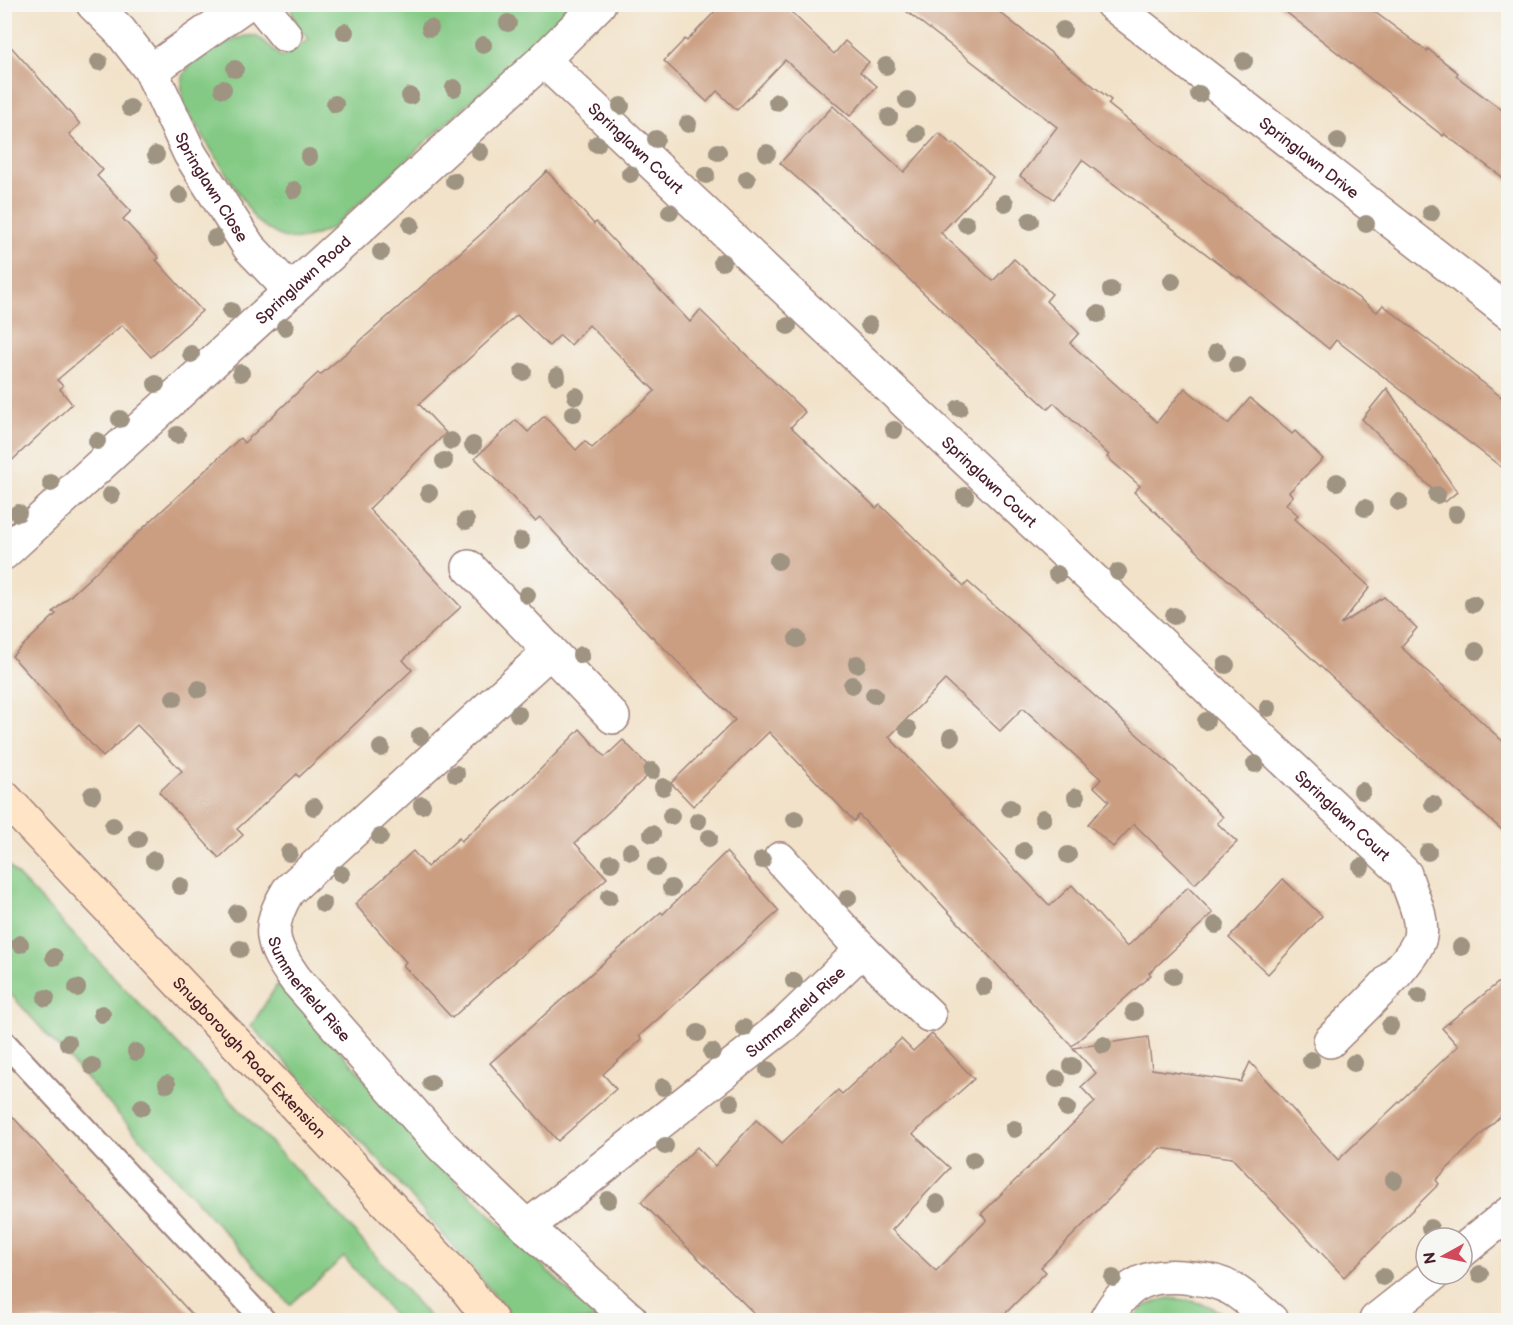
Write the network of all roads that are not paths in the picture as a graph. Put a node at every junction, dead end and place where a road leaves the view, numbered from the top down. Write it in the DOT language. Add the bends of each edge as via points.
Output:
graph roads {
  1 [pos="93,4"];
  2 [pos="246,4"];
  3 [pos="260,4"];
  4 [pos="599,4"];
  5 [pos="1112,4"];
  6 [pos="285,35"];
  7 [pos="543,60"];
  8 [pos="151,71"];
  9 [pos="291,291"];
  10 [pos="1509,312"];
  11 [pos="4,553"];
  12 [pos="469,567"];
  13 [pos="548,652"];
  14 [pos="613,717"];
  15 [pos="4,797"];
  16 [pos="780,859"];
  17 [pos="862,950"];
  18 [pos="929,1015"];
  19 [pos="1330,1041"];
  20 [pos="4,1042"];
  21 [pos="1509,1214"];
  22 [pos="527,1227"];
  23 [pos="1474,1242"];
  24 [pos="1419,1286"];
  25 [pos="264,1320"];
  26 [pos="491,1320"];
  27 [pos="632,1320"];
  28 [pos="1106,1320"];
  29 [pos="1271,1320"];
  30 [pos="1376,1320"];
  1 -- 8 [label="street, Springlawn Close"];
  2 -- 8 [label="street"];
  3 -- 6 [label="street"];
  4 -- 7 [label="street, Springlawn Road"];
  5 -- 10 [label="street, Springlawn Drive"];
  7 -- 9 [label="street, Springlawn Road"];
  7 -- 19 [label="street, Springlawn Court" via="1405,874 1419,915 1420,936 1409,957"];
  8 -- 9 [label="street, Springlawn Close" via="190,154 249,247"];
  9 -- 11 [label="street, Springlawn Road"];
  12 -- 13 [label="street"];
  13 -- 14 [label="street"];
  13 -- 22 [label="street, Summerfield Rise" via="288,891 274,914 279,956 321,1009 442,1146"];
  15 -- 26 [label="main road, Snugborough Road Extension" via="456,1275"];
  16 -- 17 [label="street"];
  17 -- 18 [label="street"];
  17 -- 22 [label="street, Summerfield Rise" via="784,1024"];
  20 -- 25 [label="lane"];
  21 -- 23 [label="street"];
  22 -- 27 [label="street, Summerfield Rise"];
  24 -- 30 [label="street"];
  28 -- 29 [label="street" via="1115,1302 1137,1285 1167,1274 1199,1278 1232,1289"];
}
